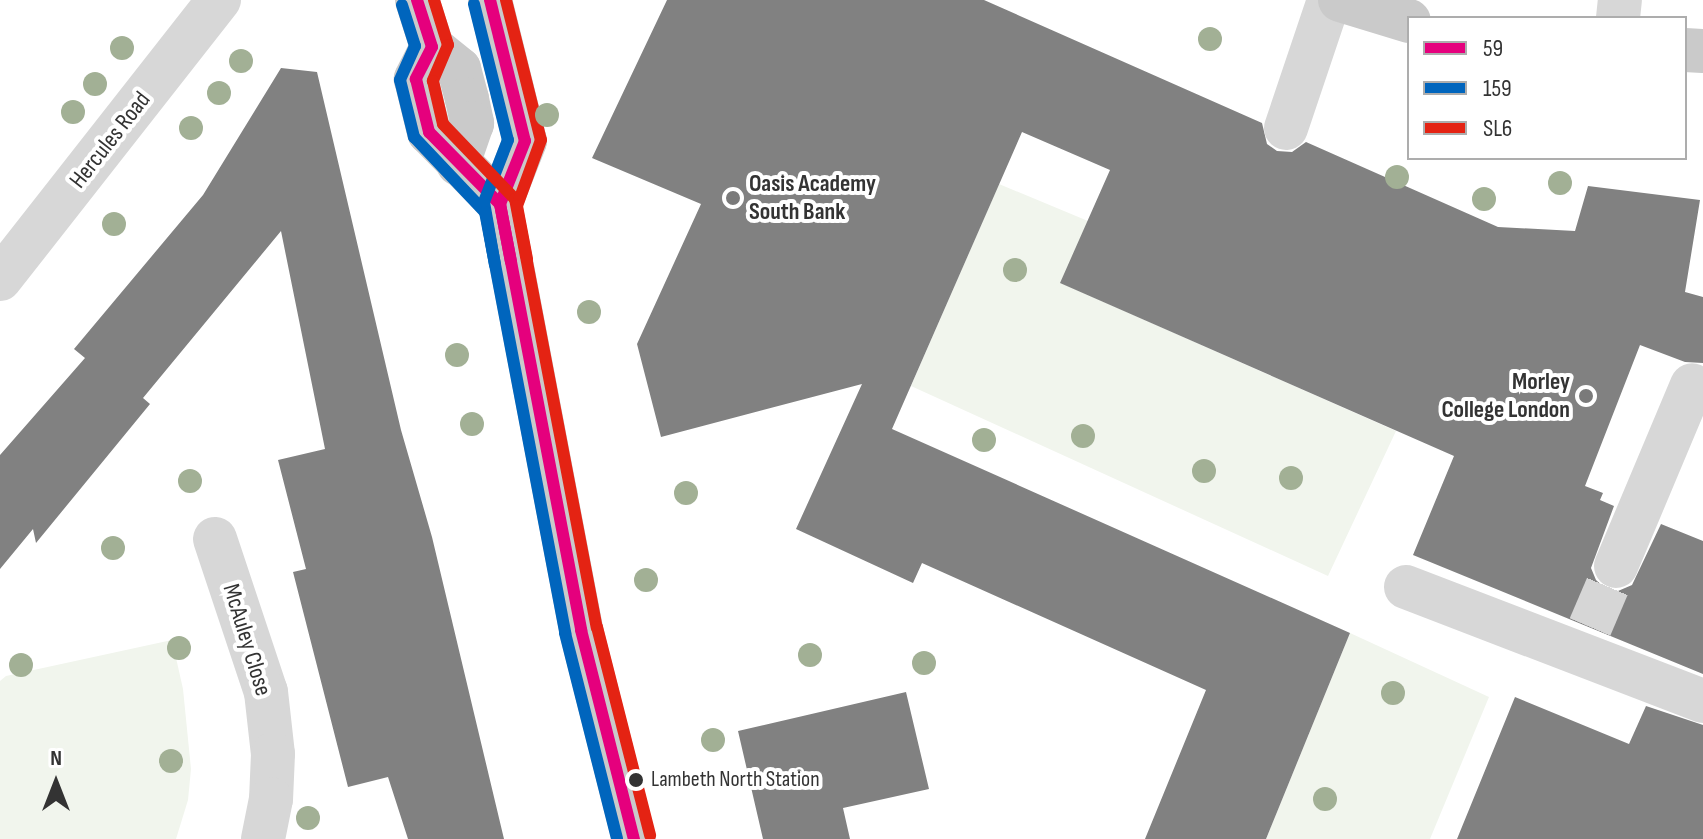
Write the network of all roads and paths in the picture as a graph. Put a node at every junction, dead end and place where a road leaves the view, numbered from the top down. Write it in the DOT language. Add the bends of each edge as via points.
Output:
graph roads {
  1 [pos="219,0"];
  2 [pos="417,0"];
  3 [pos="490,0"];
  4 [pos="1329,0"];
  5 [pos="1340,0"];
  6 [pos="1407,20"];
  7 [pos="1286,128"];
  8 [pos="500,204"];
  9 [pos="0,279"];
  10 [pos="1692,385"];
  11 [pos="215,539"];
  12 [pos="1616,566"];
  13 [pos="1406,587"];
  14 [pos="1703,701"];
  15 [pos="263,839"];
  16 [pos="634,839"];
  1 -- 9 [label="street, Hercules Road"];
  2 -- 8 [label="main road" via="432,47 416,79 429,132"];
  3 -- 8 [label="main road" via="525,141"];
  4 -- 7 [label="street"];
  5 -- 6 [label="main road"];
  8 -- 16 [label="main road" via="581,630"];
  10 -- 12 [label="street"];
  11 -- 15 [label="street, McAuley Close" via="266,692 273,754"];
  13 -- 14 [label="street" via="1585,640"];
}
